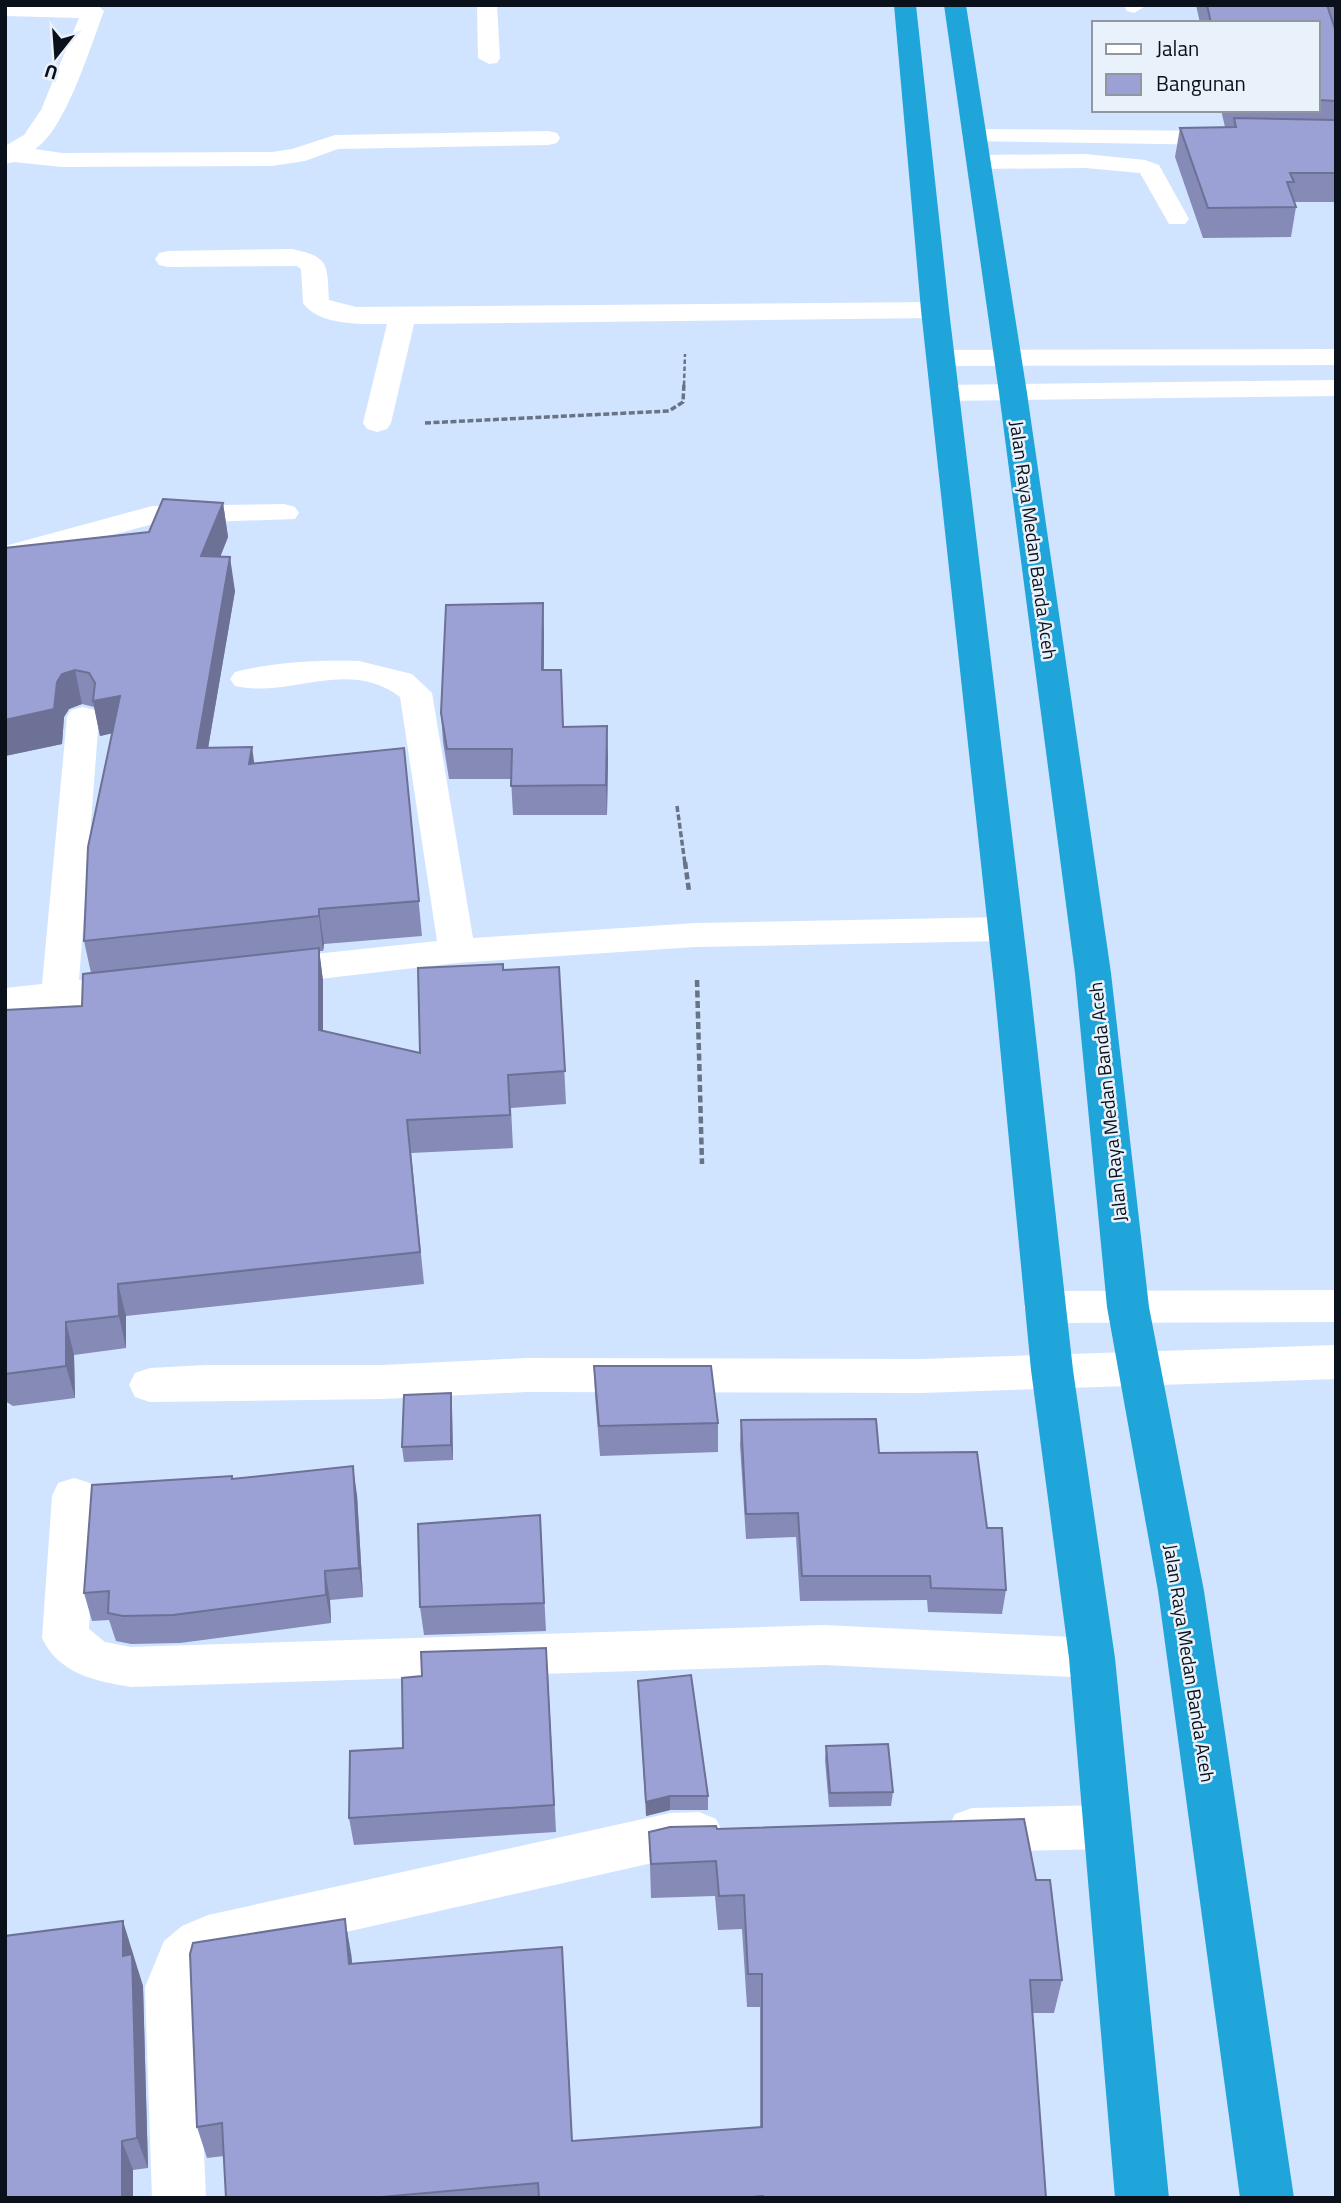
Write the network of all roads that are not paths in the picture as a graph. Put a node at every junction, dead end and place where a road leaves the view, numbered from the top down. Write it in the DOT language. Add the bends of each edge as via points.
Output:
graph roads {
  1 [pos="487,5"];
  2 [pos="905,5"];
  3 [pos="955,5"];
  4 [pos="94,8"];
  5 [pos="5,9"];
  6 [pos="489,58"];
  7 [pos="548,138"];
  8 [pos="1241,138"];
  9 [pos="975,149"];
  10 [pos="7,156"];
  11 [pos="1177,219"];
  12 [pos="168,259"];
  13 [pos="935,310"];
  14 [pos="402,316"];
  15 [pos="1006,357"];
  16 [pos="1336,357"];
  17 [pos="943,376"];
  18 [pos="1336,388"];
  19 [pos="1013,393"];
  20 [pos="377,423"];
  21 [pos="284,513"];
  22 [pos="5,555"];
  23 [pos="246,679"];
  24 [pos="83,718"];
  25 [pos="1005,929"];
  26 [pos="457,950"];
  27 [pos="237,976"];
  28 [pos="168,984"];
  29 [pos="59,996"];
  30 [pos="5,1001"];
  31 [pos="1336,1306"];
  32 [pos="1045,1307"];
  33 [pos="1128,1307"];
  34 [pos="1336,1362"];
  35 [pos="1141,1368"];
  36 [pos="1052,1370"];
  37 [pos="150,1385"];
  38 [pos="74,1496"];
  39 [pos="1092,1658"];
  40 [pos="1107,1828"];
  41 [pos="930,1831"];
  42 [pos="739,1834"];
  43 [pos="179,2198"];
  44 [pos="1142,2198"];
  45 [pos="1267,2198"];
  1 -- 6 [label="lane"];
  2 -- 13 [label="highway"];
  3 -- 9 [label="highway, Jalan Raya Medan Banda Aceh"];
  4 -- 5 [label="street"];
  4 -- 10 [label="street" via="53,110 33,139"];
  7 -- 10 [label="street" via="335,142 272,159"];
  8 -- 9 [label="lane" via="1130,129"];
  9 -- 11 [label="lane" via="1145,167 1151,170"];
  9 -- 15 [label="highway, Jalan Raya Medan Banda Aceh"];
  12 -- 14 [label="street" via="300,258 314,266 315,298 320,308"];
  13 -- 14 [label="street"];
  13 -- 17 [label="highway"];
  14 -- 20 [label="street"];
  15 -- 16 [label="street"];
  15 -- 17 [label="street"];
  15 -- 19 [label="highway, Jalan Raya Medan Banda Aceh"];
  17 -- 19 [label="street"];
  17 -- 25 [label="highway"];
  18 -- 19 [label="street"];
  19 -- 33 [label="highway, Jalan Raya Medan Banda Aceh" via="1093,973"];
  21 -- 22 [label="street" via="152,516"];
  23 -- 26 [label="street" via="349,670 400,679 416,693"];
  24 -- 29 [label="street"];
  25 -- 26 [label="street" via="695,935"];
  25 -- 32 [label="highway"];
  26 -- 27 [label="street"];
  28 -- 29 [label="street"];
  29 -- 30 [label="street"];
  31 -- 33 [label="street"];
  32 -- 33 [label="street"];
  32 -- 36 [label="highway"];
  33 -- 35 [label="highway, Jalan Raya Medan Banda Aceh"];
  34 -- 35 [label="street"];
  35 -- 36 [label="street"];
  35 -- 45 [label="highway, Jalan Raya Medan Banda Aceh" via="1183,1605"];
  36 -- 37 [label="street" via="920,1376 526,1375"];
  36 -- 39 [label="highway"];
  38 -- 39 [label="street" via="65,1638 94,1660 131,1667 824,1646"];
  39 -- 40 [label="highway"];
  40 -- 41 [label="street"];
  40 -- 44 [label="highway"];
  42 -- 43 [label="street" via="670,1836 208,1939 187,1950 174,1968 171,1987"];
}
